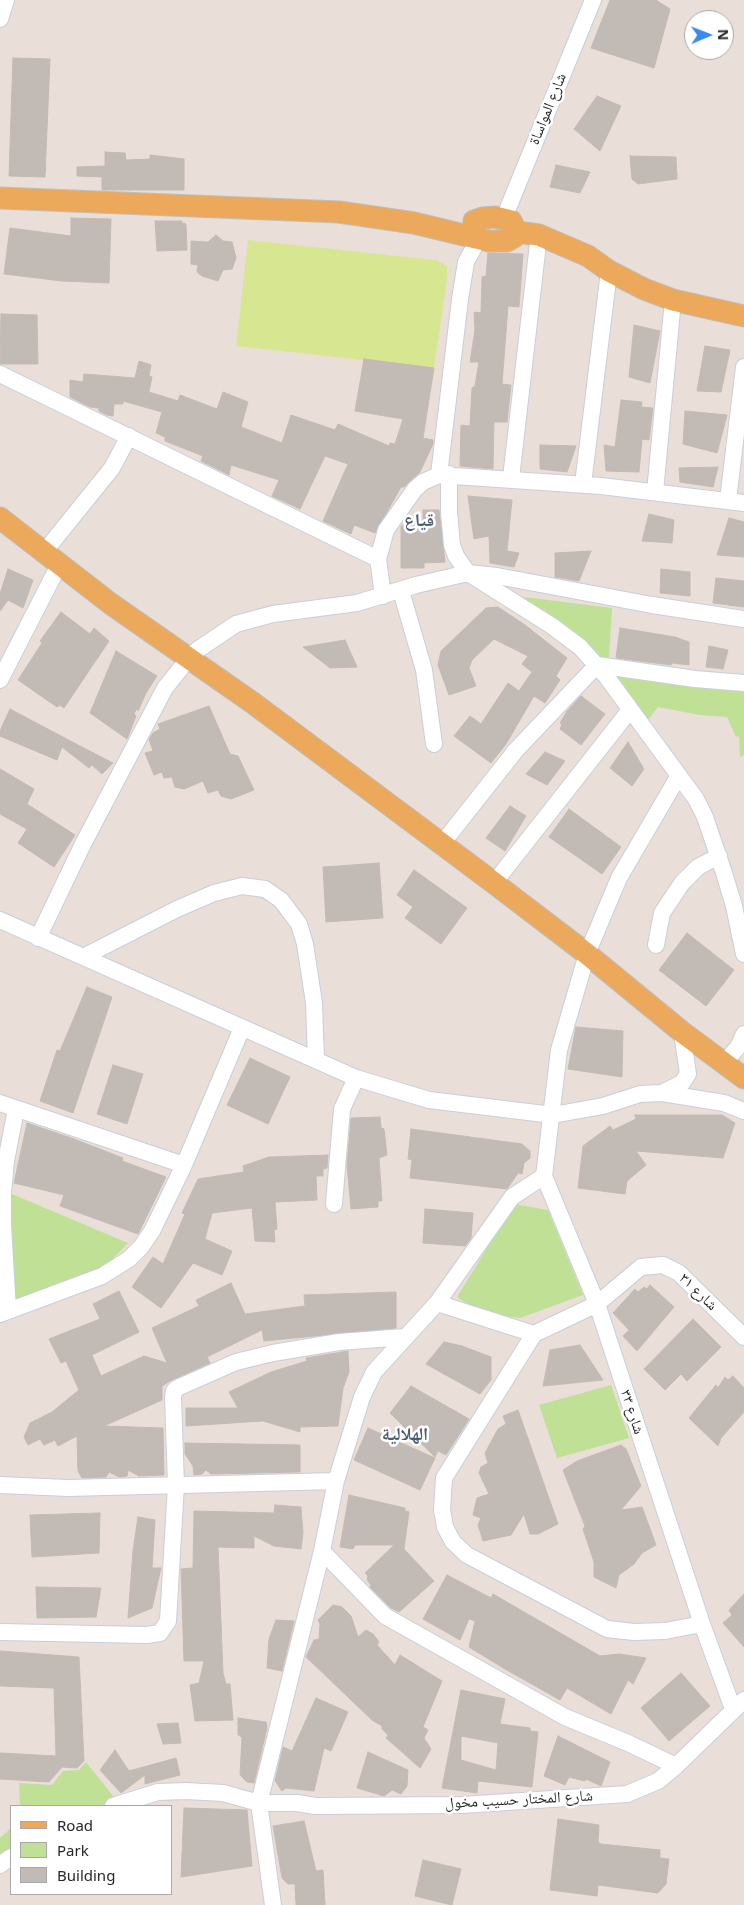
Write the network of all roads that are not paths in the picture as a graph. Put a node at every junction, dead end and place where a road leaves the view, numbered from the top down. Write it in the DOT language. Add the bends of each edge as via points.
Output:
graph roads {
  1 [pos="6,0"];
  2 [pos="593,0"];
  3 [pos="0,19"];
  4 [pos="0,198"];
  5 [pos="511,226"];
  6 [pos="475,233"];
  7 [pos="539,235"];
  8 [pos="609,270"];
  9 [pos="673,300"];
  10 [pos="744,316"];
  11 [pos="744,367"];
  12 [pos="0,374"];
  13 [pos="129,436"];
  14 [pos="444,474"];
  15 [pos="511,478"];
  16 [pos="583,484"];
  17 [pos="655,492"];
  18 [pos="736,502"];
  19 [pos="0,518"];
  20 [pos="52,557"];
  21 [pos="378,559"];
  22 [pos="468,573"];
  23 [pos="401,591"];
  24 [pos="383,596"];
  25 [pos="744,619"];
  26 [pos="188,657"];
  27 [pos="597,665"];
  28 [pos="0,680"];
  29 [pos="744,684"];
  30 [pos="630,710"];
  31 [pos="434,744"];
  32 [pos="678,777"];
  33 [pos="441,845"];
  34 [pos="718,856"];
  35 [pos="494,882"];
  36 [pos="0,920"];
  37 [pos="38,938"];
  38 [pos="656,945"];
  39 [pos="588,954"];
  40 [pos="744,954"];
  41 [pos="83,957"];
  42 [pos="242,1028"];
  43 [pos="682,1032"];
  44 [pos="739,1057"];
  45 [pos="316,1059"];
  46 [pos="356,1078"];
  47 [pos="662,1093"];
  48 [pos="0,1104"];
  49 [pos="16,1109"];
  50 [pos="744,1111"];
  51 [pos="552,1115"];
  52 [pos="184,1165"];
  53 [pos="544,1176"];
  54 [pos="334,1204"];
  55 [pos="438,1303"];
  56 [pos="597,1304"];
  57 [pos="4,1312"];
  58 [pos="534,1334"];
  59 [pos="405,1336"];
  60 [pos="744,1337"];
  61 [pos="336,1481"];
  62 [pos="0,1484"];
  63 [pos="176,1485"];
  64 [pos="322,1551"];
  65 [pos="702,1624"];
  66 [pos="0,1632"];
  67 [pos="739,1704"];
  68 [pos="676,1766"];
  69 [pos="259,1803"];
  70 [pos="116,1805"];
  71 [pos="273,1905"];
  1 -- 3 [label="street"];
  2 -- 5 [label="street, شارع المواساة"];
  4 -- 6 [label="main road" via="339,212"];
  5 -- 6 [label="main road" via="507,241"];
  5 -- 7 [label="main road"];
  6 -- 14 [label="street" via="460,299"];
  7 -- 8 [label="main road" via="588,256"];
  7 -- 15 [label="street"];
  8 -- 9 [label="main road"];
  8 -- 16 [label="street"];
  9 -- 10 [label="main road"];
  9 -- 17 [label="street"];
  11 -- 18 [label="street"];
  12 -- 13 [label="street"];
  13 -- 20 [label="street" via="112,468"];
  13 -- 21 [label="street"];
  14 -- 15 [label="street"];
  14 -- 21 [label="street" via="423,482 406,500 386,530"];
  14 -- 22 [label="street" via="452,545"];
  15 -- 16 [label="street"];
  16 -- 17 [label="street"];
  17 -- 18 [label="street"];
  19 -- 20 [label="main road"];
  20 -- 26 [label="main road" via="111,604"];
  20 -- 28 [label="street"];
  21 -- 24 [label="street"];
  22 -- 23 [label="street"];
  22 -- 25 [label="street"];
  22 -- 27 [label="street" via="552,626"];
  23 -- 24 [label="street"];
  23 -- 31 [label="street" via="424,670"];
  24 -- 26 [label="street" via="357,603 250,618 218,634"];
  26 -- 33 [label="main road" via="277,720"];
  26 -- 37 [label="street" via="174,674 141,730"];
  27 -- 29 [label="street"];
  27 -- 30 [label="street"];
  27 -- 33 [label="street" via="516,750"];
  30 -- 32 [label="street"];
  30 -- 35 [label="street"];
  32 -- 34 [label="street" via="700,807"];
  32 -- 39 [label="street, شارع ٣٣" via="619,878"];
  33 -- 35 [label="main road"];
  34 -- 38 [label="street" via="698,867 682,883 662,913"];
  34 -- 40 [label="street" via="734,906"];
  35 -- 39 [label="main road"];
  36 -- 37 [label="street"];
  37 -- 41 [label="street"];
  39 -- 43 [label="main road"];
  39 -- 51 [label="street, شارع ٣٣" via="559,1050"];
  41 -- 42 [label="street"];
  41 -- 45 [label="street" via="214,893 242,886 265,889 274,893 299,924 314,1003"];
  42 -- 45 [label="street"];
  42 -- 52 [label="street"];
  43 -- 44 [label="main road"];
  43 -- 47 [label="street" via="688,1074 682,1083"];
  45 -- 46 [label="street"];
  46 -- 51 [label="street" via="429,1100"];
  46 -- 54 [label="street" via="342,1109"];
  47 -- 50 [label="street" via="724,1102"];
  47 -- 51 [label="street" via="640,1094 603,1106"];
  48 -- 49 [label="street"];
  49 -- 52 [label="street"];
  49 -- 57 [label="street" via="3,1192"];
  51 -- 53 [label="street, شارع ٣٣"];
  52 -- 57 [label="street" via="152,1231 129,1259 102,1276"];
  53 -- 55 [label="street" via="512,1197"];
  53 -- 56 [label="street, شارع ٣٣"];
  55 -- 58 [label="street"];
  55 -- 59 [label="street"];
  56 -- 58 [label="street, شارع ٣١"];
  56 -- 60 [label="street, شارع ٣١" via="641,1267 663,1265 679,1273"];
  56 -- 65 [label="street, شارع ٣٣"];
  58 -- 65 [label="street" via="444,1478 442,1510 453,1542 467,1555 607,1629 665,1631"];
  59 -- 61 [label="street" via="374,1372 362,1397"];
  59 -- 63 [label="street" via="273,1353 236,1362 177,1388 173,1397"];
  61 -- 63 [label="street"];
  61 -- 64 [label="street"];
  62 -- 63 [label="street" via="68,1488"];
  63 -- 66 [label="street" via="168,1621 160,1633"];
  64 -- 68 [label="street" via="385,1616 564,1717"];
  64 -- 69 [label="street"];
  65 -- 67 [label="street, شارع ٣٣"];
  67 -- 68 [label="street, شارع المختار حسيب مخول"];
  68 -- 69 [label="street, شارع المختار حسيب مخول" via="658,1781 627,1794 462,1805"];
  69 -- 70 [label="street, شارع المختار حسيب مخول" via="223,1793 186,1791 158,1792"];
  69 -- 71 [label="street"];
}
